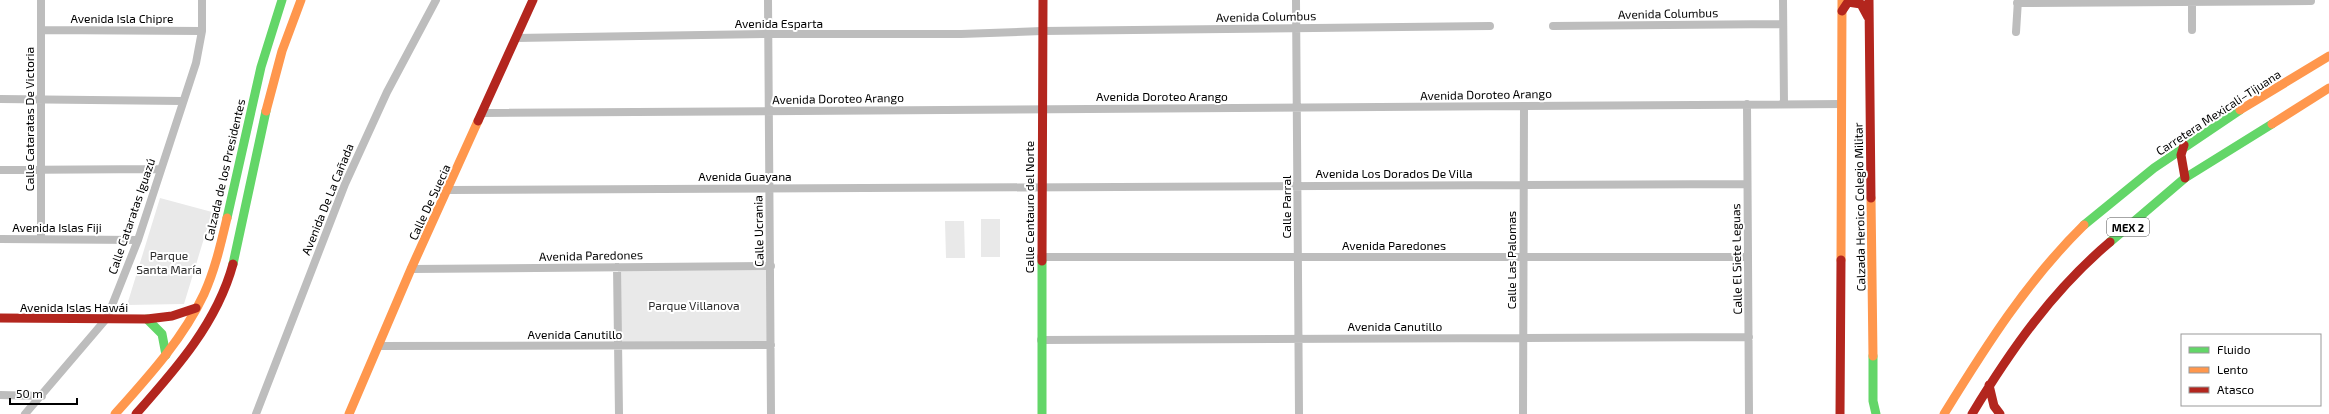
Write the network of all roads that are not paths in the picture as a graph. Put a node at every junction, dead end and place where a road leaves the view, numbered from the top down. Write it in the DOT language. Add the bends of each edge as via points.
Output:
graph roads {
  1 [pos="41,0"];
  2 [pos="202,0"];
  3 [pos="282,0"];
  4 [pos="301,0"];
  5 [pos="436,0"];
  6 [pos="533,0"];
  7 [pos="768,0"];
  8 [pos="1043,0"];
  9 [pos="1296,0"];
  10 [pos="1783,0"];
  11 [pos="1842,0"];
  12 [pos="1869,0"];
  13 [pos="2018,2"];
  14 [pos="2192,2"];
  15 [pos="2311,2"];
  16 [pos="1842,11"];
  17 [pos="1869,20"];
  18 [pos="1783,24"];
  19 [pos="1490,26"];
  20 [pos="1553,26"];
  21 [pos="1297,27"];
  22 [pos="41,30"];
  23 [pos="2192,30"];
  24 [pos="202,31"];
  25 [pos="1042,31"];
  26 [pos="2016,32"];
  27 [pos="768,34"];
  28 [pos="516,38"];
  29 [pos="2329,56"];
  30 [pos="2329,88"];
  31 [pos="0,99"];
  32 [pos="41,99"];
  33 [pos="182,101"];
  34 [pos="1747,104"];
  35 [pos="1784,104"];
  36 [pos="1842,104"];
  37 [pos="1524,106"];
  38 [pos="1042,108"];
  39 [pos="1297,108"];
  40 [pos="769,111"];
  41 [pos="482,113"];
  42 [pos="2184,145"];
  43 [pos="160,169"];
  44 [pos="0,170"];
  45 [pos="42,171"];
  46 [pos="2185,178"];
  47 [pos="1747,184"];
  48 [pos="1298,185"];
  49 [pos="1524,185"];
  50 [pos="1042,186"];
  51 [pos="769,188"];
  52 [pos="448,190"];
  53 [pos="0,238"];
  54 [pos="41,238"];
  55 [pos="138,240"];
  56 [pos="1040,257"];
  57 [pos="1298,257"];
  58 [pos="1522,257"];
  59 [pos="1747,257"];
  60 [pos="771,266"];
  61 [pos="617,267"];
  62 [pos="411,268"];
  63 [pos="196,308"];
  64 [pos="0,318"];
  65 [pos="107,318"];
  66 [pos="147,320"];
  67 [pos="1299,338"];
  68 [pos="1524,338"];
  69 [pos="1749,338"];
  70 [pos="1041,340"];
  71 [pos="771,345"];
  72 [pos="379,346"];
  73 [pos="618,346"];
  74 [pos="166,355"];
  75 [pos="1989,385"];
  76 [pos="0,395"];
  77 [pos="42,396"];
  78 [pos="25,414"];
  79 [pos="114,414"];
  80 [pos="136,414"];
  81 [pos="256,414"];
  82 [pos="349,414"];
  83 [pos="619,414"];
  84 [pos="771,414"];
  85 [pos="1042,414"];
  86 [pos="1299,414"];
  87 [pos="1523,414"];
  88 [pos="1749,414"];
  89 [pos="1840,414"];
  90 [pos="1876,414"];
  91 [pos="1944,414"];
  92 [pos="1972,414"];
  93 [pos="2000,414"];
  1 -- 22 [label="street, Calle Cataratas De Victoria"];
  2 -- 24 [label="street, Calle Cataratas Iguazú"];
  3 -- 63 [label="main road, Calzada de los Presidentes" via="261,62 212,274"];
  4 -- 80 [label="main road" via="278,63 225,290 197,342"];
  5 -- 81 [label="street, Avenida De La Cañada" via="387,92 345,184"];
  6 -- 28 [label="main road, Calle De Suecia"];
  7 -- 27 [label="street, Calle Ucrania"];
  8 -- 25 [label="main road, Calle Centauro del Norte"];
  9 -- 21 [label="street, Calle Parral"];
  10 -- 18 [label="street"];
  11 -- 16 [label="main road, Calzada Heroico Colegio Militar"];
  12 -- 17 [label="main road, Calzada Heroico Colegio Militar"];
  13 -- 14 [label="street"];
  13 -- 26 [label="street"];
  14 -- 15 [label="street"];
  14 -- 23 [label="street"];
  16 -- 17 [label="main road" via="1848,2 1861,4 1866,9"];
  16 -- 36 [label="main road, Calzada Heroico Colegio Militar"];
  17 -- 90 [label="main road, Calzada Heroico Colegio Militar" via="1873,401"];
  18 -- 20 [label="street, Avenida Columbus"];
  18 -- 35 [label="street"];
  19 -- 21 [label="street, Avenida Columbus"];
  21 -- 25 [label="street, Avenida Columbus"];
  21 -- 39 [label="street, Calle Parral"];
  22 -- 24 [label="street, Avenida Isla Chipre"];
  22 -- 32 [label="street, Calle Cataratas De Victoria"];
  24 -- 33 [label="street, Calle Cataratas Iguazú" via="196,63"];
  25 -- 27 [label="street, Avenida Esparta" via="961,34"];
  25 -- 38 [label="main road, Calle Centauro del Norte"];
  27 -- 28 [label="street, Avenida Esparta"];
  27 -- 40 [label="street, Calle Ucrania"];
  28 -- 41 [label="main road, Calle De Suecia"];
  29 -- 42 [label="main road, Carretera Mexicali–Tijuana / MEX 2"];
  30 -- 46 [label="main road, MEX 2"];
  31 -- 32 [label="street"];
  32 -- 33 [label="street"];
  32 -- 45 [label="street, Calle Cataratas De Victoria"];
  33 -- 43 [label="street, Calle Cataratas Iguazú"];
  34 -- 35 [label="street, Avenida Doroteo Arango"];
  34 -- 37 [label="street, Avenida Doroteo Arango"];
  34 -- 47 [label="street, Calle El Siete Leguas"];
  35 -- 36 [label="street, Avenida Doroteo Arango"];
  36 -- 89 [label="main road, Calzada Heroico Colegio Militar"];
  37 -- 39 [label="street, Avenida Doroteo Arango"];
  37 -- 49 [label="street, Calle Las Palomas"];
  38 -- 39 [label="street, Avenida Doroteo Arango"];
  38 -- 40 [label="street, Avenida Doroteo Arango"];
  38 -- 50 [label="main road, Calle Centauro del Norte"];
  39 -- 48 [label="street, Calle Parral"];
  40 -- 41 [label="street, Avenida Doroteo Arango"];
  40 -- 51 [label="street, Calle Ucrania"];
  41 -- 52 [label="main road, Calle De Suecia"];
  42 -- 46 [label="main road" via="2181,155"];
  42 -- 91 [label="main road, Carretera Mexicali–Tijuana / MEX 2" via="2136,181 2060,249 2008,313"];
  43 -- 45 [label="street"];
  43 -- 55 [label="street, Calle Cataratas Iguazú"];
  44 -- 45 [label="street"];
  45 -- 54 [label="street, Calle Cataratas De Victoria"];
  46 -- 75 [label="main road, MEX 2" via="2099,251 2044,307"];
  47 -- 49 [label="street, Avenida Los Dorados De Villa"];
  47 -- 59 [label="street, Calle El Siete Leguas"];
  48 -- 49 [label="street, Avenida Los Dorados De Villa"];
  48 -- 50 [label="street, Avenida Los Dorados De Villa"];
  48 -- 57 [label="street, Calle Parral"];
  49 -- 58 [label="street, Calle Las Palomas"];
  50 -- 51 [label="street, Avenida Guayana"];
  50 -- 56 [label="main road, Calle Centauro del Norte"];
  51 -- 52 [label="street, Avenida Guayana"];
  51 -- 60 [label="street, Calle Ucrania"];
  52 -- 62 [label="main road, Calle De Suecia"];
  53 -- 54 [label="street, Avenida Islas Fiji"];
  54 -- 55 [label="street, Avenida Islas Fiji"];
  55 -- 65 [label="street, Calle Cataratas Iguazú"];
  56 -- 57 [label="street, Avenida Paredones"];
  56 -- 70 [label="main road, Calle Centauro del Norte"];
  57 -- 58 [label="street, Avenida Paredones"];
  57 -- 67 [label="street, Calle Parral"];
  58 -- 59 [label="street, Avenida Paredones"];
  58 -- 68 [label="street, Calle Las Palomas"];
  59 -- 69 [label="street, Calle El Siete Leguas"];
  60 -- 61 [label="street, Avenida Paredones"];
  60 -- 71 [label="street, Calle Ucrania"];
  61 -- 62 [label="street, Avenida Paredones"];
  61 -- 73 [label="street"];
  62 -- 72 [label="main road, Calle De Suecia"];
  63 -- 66 [label="main road, Avenida Islas Hawái" via="172,316"];
  63 -- 74 [label="main road, Calzada de los Presidentes"];
  64 -- 65 [label="main road, Avenida Islas Hawái"];
  65 -- 66 [label="main road, Avenida Islas Hawái"];
  65 -- 77 [label="street, Calle Cataratas Iguazú"];
  66 -- 74 [label="main road" via="162,334"];
  67 -- 68 [label="street, Avenida Canutillo"];
  67 -- 70 [label="street, Avenida Canutillo"];
  67 -- 86 [label="street, Calle Parral"];
  68 -- 69 [label="street, Avenida Canutillo"];
  68 -- 87 [label="street, Calle Las Palomas"];
  69 -- 88 [label="street, Calle El Siete Leguas"];
  70 -- 85 [label="main road, Calle Centauro del Norte"];
  71 -- 73 [label="street, Avenida Canutillo"];
  71 -- 84 [label="street, Calle Ucrania"];
  72 -- 73 [label="street, Avenida Canutillo"];
  72 -- 82 [label="main road, Calle De Suecia"];
  73 -- 83 [label="street"];
  74 -- 79 [label="main road, Calzada de los Presidentes"];
  75 -- 92 [label="main road, MEX 2"];
  75 -- 93 [label="main road" via="1994,406"];
  76 -- 77 [label="street"];
  77 -- 78 [label="street, Calle Cataratas Iguazú"];
}
